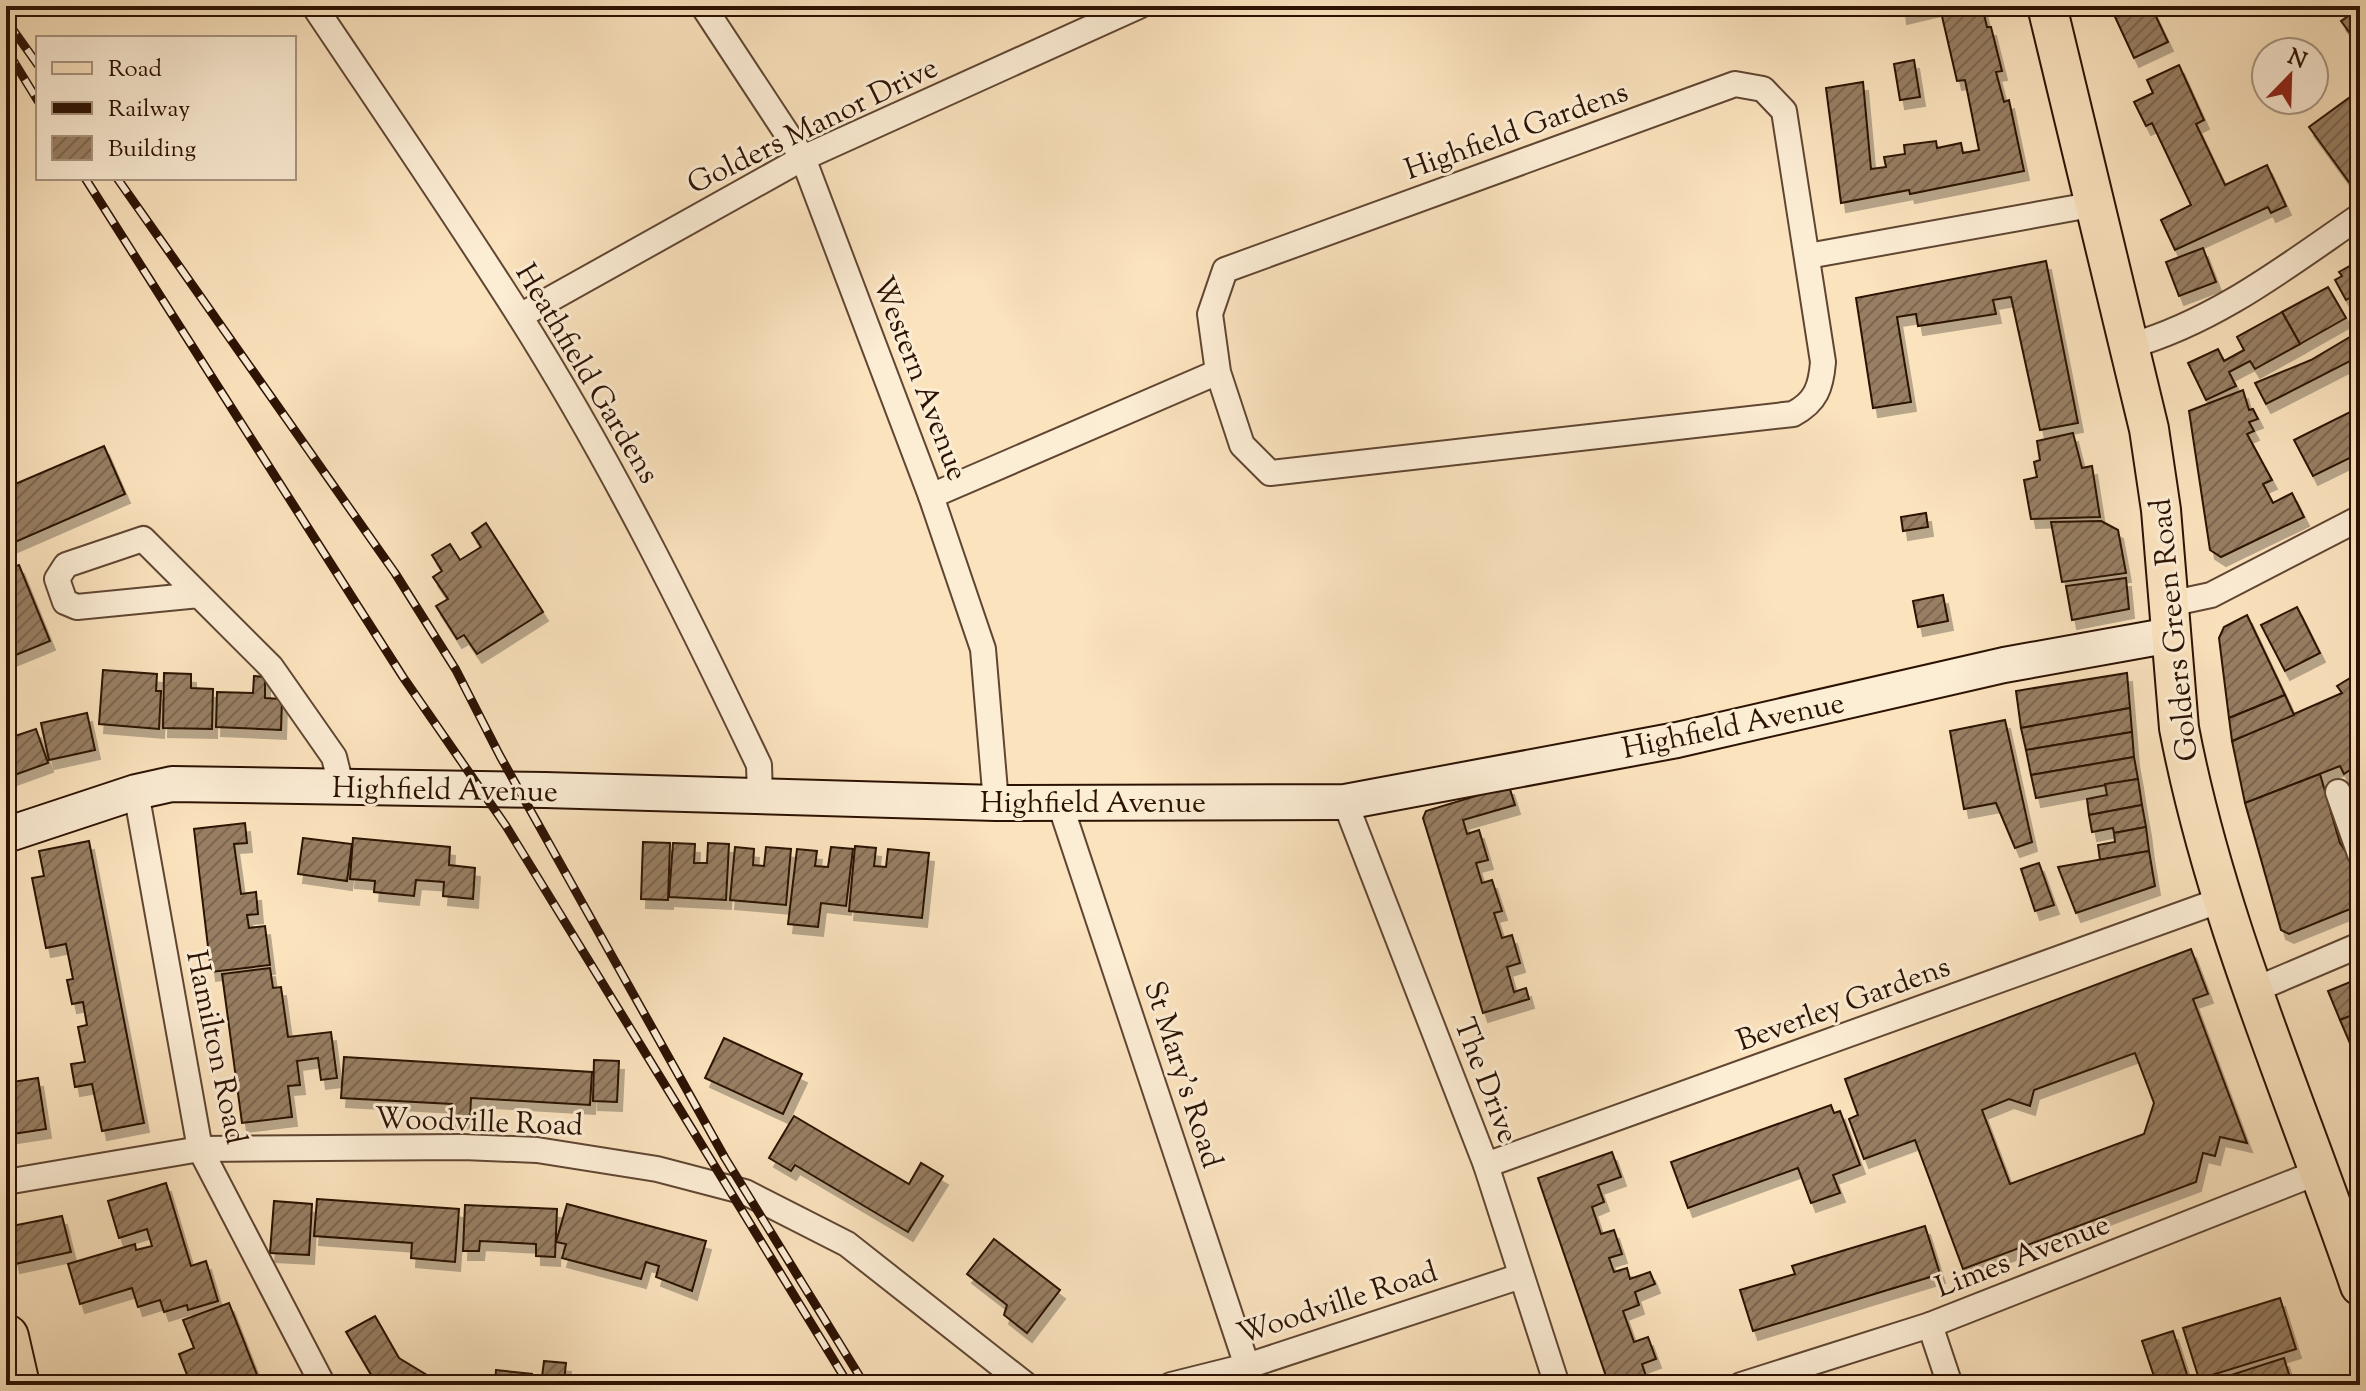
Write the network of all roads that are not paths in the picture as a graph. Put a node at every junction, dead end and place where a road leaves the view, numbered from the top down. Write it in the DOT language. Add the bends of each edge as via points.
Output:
graph roads {
  1 [pos="314,6"];
  2 [pos="703,6"];
  3 [pos="1139,6"];
  4 [pos="2047,6"];
  5 [pos="803,158"];
  6 [pos="2096,204"];
  7 [pos="2360,216"];
  8 [pos="1808,256"];
  9 [pos="520,316"];
  10 [pos="2130,346"];
  11 [pos="1218,372"];
  12 [pos="931,496"];
  13 [pos="2360,518"];
  14 [pos="199,595"];
  15 [pos="2170,620"];
  16 [pos="342,789"];
  17 [pos="136,792"];
  18 [pos="2338,792"];
  19 [pos="760,795"];
  20 [pos="1059,801"];
  21 [pos="1345,802"];
  22 [pos="996,803"];
  23 [pos="6,835"];
  24 [pos="2360,854"];
  25 [pos="2221,900"];
  26 [pos="2360,945"];
  27 [pos="2252,991"];
  28 [pos="200,1149"];
  29 [pos="1486,1165"];
  30 [pos="2321,1171"];
  31 [pos="6,1182"];
  32 [pos="1521,1276"];
  33 [pos="2360,1286"];
  34 [pos="1930,1325"];
  35 [pos="6,1337"];
  36 [pos="1247,1366"];
  37 [pos="17,1385"];
  38 [pos="323,1385"];
  39 [pos="1026,1385"];
  40 [pos="1171,1385"];
  41 [pos="1557,1385"];
  42 [pos="1741,1385"];
  43 [pos="1950,1385"];
  1 -- 9 [label="street, Heathfield Gardens"];
  2 -- 5 [label="street, Western Avenue"];
  3 -- 5 [label="street, Golders Manor Drive"];
  4 -- 6 [label="main road, Golders Green Road"];
  5 -- 9 [label="street, Golders Manor Drive"];
  5 -- 12 [label="street, Western Avenue"];
  6 -- 8 [label="street"];
  6 -- 10 [label="main road, Golders Green Road"];
  7 -- 10 [label="street" via="2251,292 2159,338"];
  8 -- 11 [label="street, Highfield Gardens" via="1823,362 1820,388 1804,409 1779,419 1270,473 1242,445"];
  8 -- 11 [label="street, Highfield Gardens" via="1784,111 1763,89 1735,84 1225,270 1210,314"];
  9 -- 19 [label="street, Heathfield Gardens" via="669,577 759,765"];
  10 -- 15 [label="main road, Golders Green Road" via="2156,474"];
  11 -- 12 [label="street"];
  12 -- 22 [label="street, Western Avenue" via="983,649"];
  13 -- 15 [label="street"];
  14 -- 14 [label="street" via="143,539 66,565 57,579 65,602 77,607"];
  14 -- 16 [label="street" via="271,667 334,757"];
  15 -- 21 [label="street, Highfield Avenue" via="2004,665 1677,740"];
  15 -- 25 [label="main road, Golders Green Road" via="2186,763"];
  16 -- 17 [label="street, Highfield Avenue" via="172,784"];
  16 -- 19 [label="street, Highfield Avenue"];
  17 -- 23 [label="street, Highfield Avenue"];
  17 -- 28 [label="street, Hamilton Road"];
  18 -- 24 [label="street"];
  19 -- 22 [label="street, Highfield Avenue"];
  20 -- 21 [label="street, Highfield Avenue"];
  20 -- 22 [label="street, Highfield Avenue"];
  20 -- 36 [label="street, St Mary's Road"];
  21 -- 29 [label="street, The Drive"];
  25 -- 27 [label="main road, Golders Green Road"];
  25 -- 29 [label="street, Beverley Gardens"];
  26 -- 27 [label="street"];
  27 -- 30 [label="main road, Golders Green Road"];
  28 -- 31 [label="street, Woodville Road"];
  28 -- 38 [label="street, Hamilton Road"];
  28 -- 39 [label="street, Woodville Road" via="537,1150 728,1186 847,1244"];
  29 -- 32 [label="street, The Drive"];
  30 -- 33 [label="main road, Golders Green Road"];
  30 -- 34 [label="street, Limes Avenue"];
  32 -- 36 [label="street, Woodville Road"];
  32 -- 41 [label="street, The Drive"];
  34 -- 42 [label="street, Limes Avenue"];
  34 -- 43 [label="street"];
  35 -- 37 [label="highway"];
  36 -- 40 [label="street, Woodville Road"];
}
